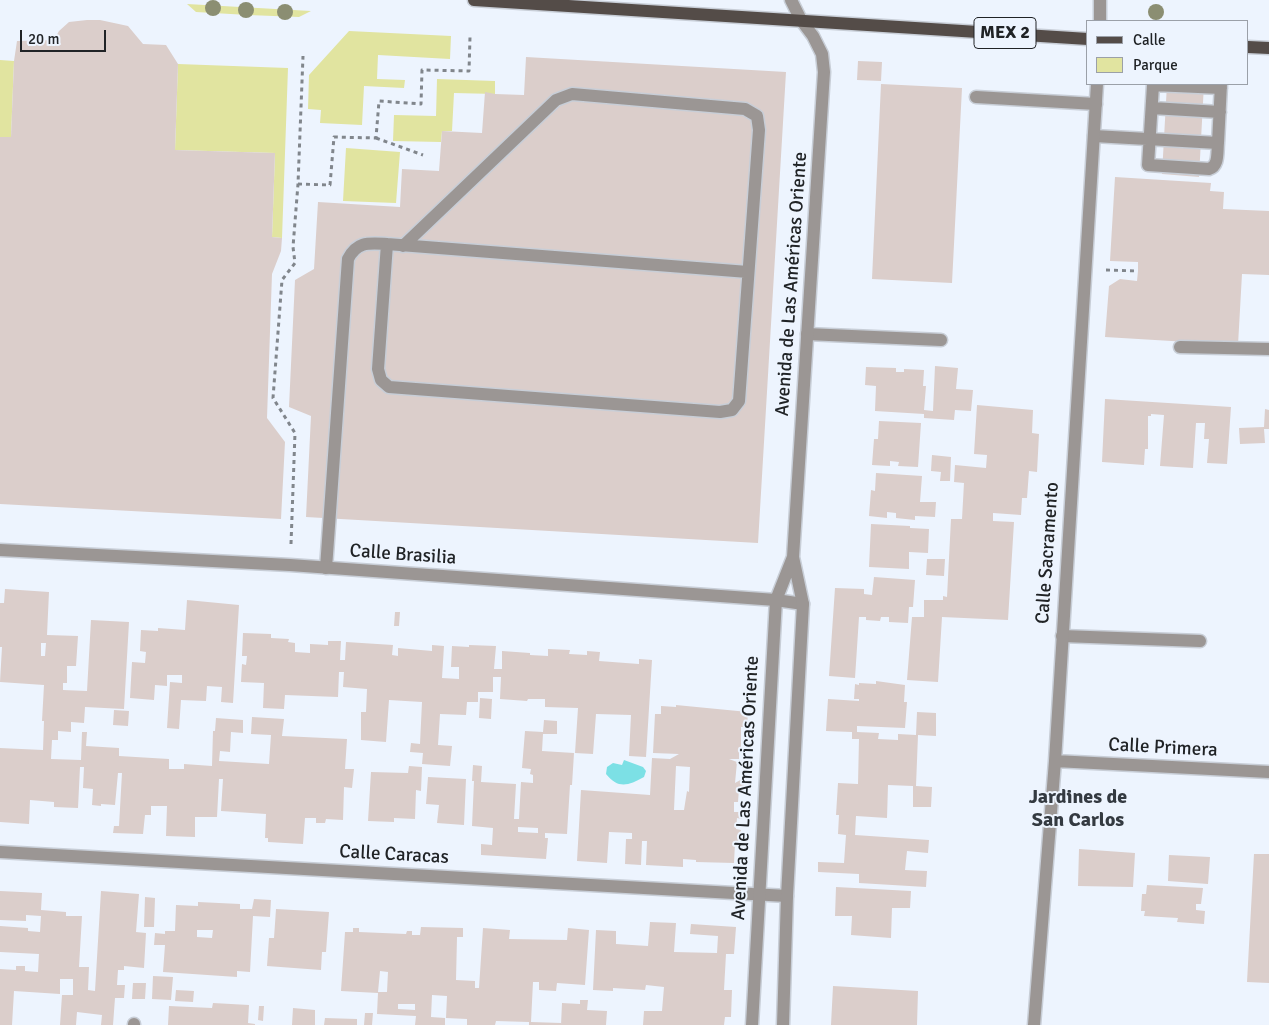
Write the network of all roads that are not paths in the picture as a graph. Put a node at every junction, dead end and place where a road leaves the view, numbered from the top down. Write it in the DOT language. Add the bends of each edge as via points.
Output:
graph roads {
  1 [pos="474,0"];
  2 [pos="791,0"];
  3 [pos="1100,0"];
  4 [pos="801,20"];
  5 [pos="1100,20"];
  6 [pos="1086,39"];
  7 [pos="1249,47"];
  8 [pos="1269,48"];
  9 [pos="1097,85"];
  10 [pos="1221,86"];
  11 [pos="976,97"];
  12 [pos="1096,104"];
  13 [pos="1152,108"];
  14 [pos="1220,112"];
  15 [pos="1094,136"];
  16 [pos="1150,139"];
  17 [pos="1218,144"];
  18 [pos="387,244"];
  19 [pos="403,246"];
  20 [pos="748,272"];
  21 [pos="807,334"];
  22 [pos="941,340"];
  23 [pos="1180,347"];
  24 [pos="1269,349"];
  25 [pos="0,550"];
  26 [pos="793,557"];
  27 [pos="326,568"];
  28 [pos="776,600"];
  29 [pos="803,604"];
  30 [pos="1062,636"];
  31 [pos="1200,641"];
  32 [pos="1055,762"];
  33 [pos="1269,772"];
  34 [pos="0,852"];
  35 [pos="759,894"];
  36 [pos="787,896"];
  37 [pos="752,1025"];
  38 [pos="783,1025"];
  39 [pos="1034,1025"];
  1 -- 4 [label="main road, MEX 2"];
  2 -- 4 [label="street, Avenida de Las Américas Oriente"];
  3 -- 5 [label="street"];
  4 -- 6 [label="main road, MEX 2"];
  4 -- 21 [label="street, Avenida de Las Américas Oriente" via="822,54 824,72"];
  7 -- 8 [label="main road"];
  9 -- 12 [label="street, Calle Sacramento"];
  10 -- 13 [label="street" via="1153,85"];
  10 -- 14 [label="street"];
  11 -- 12 [label="street"];
  12 -- 15 [label="street, Calle Sacramento"];
  13 -- 14 [label="street"];
  13 -- 16 [label="street"];
  14 -- 17 [label="street"];
  15 -- 16 [label="street"];
  15 -- 30 [label="street, Calle Sacramento"];
  16 -- 17 [label="street"];
  16 -- 17 [label="street" via="1148,165 1214,168"];
  18 -- 19 [label="street"];
  18 -- 20 [label="street" via="378,368 381,380 389,387 720,412 732,410 740,401"];
  18 -- 27 [label="street" via="367,243 353,249 348,259"];
  19 -- 20 [label="street"];
  19 -- 20 [label="street" via="556,100 572,94 745,109 757,116 759,130"];
  21 -- 22 [label="street"];
  21 -- 26 [label="street, Avenida de Las Américas Oriente"];
  23 -- 24 [label="street"];
  25 -- 27 [label="street, Calle Brasilia"];
  26 -- 28 [label="street, Avenida de Las Américas Oriente"];
  26 -- 29 [label="street, Avenida de Las Américas Oriente"];
  27 -- 28 [label="street, Calle Brasilia"];
  28 -- 29 [label="street, Calle Brasilia"];
  28 -- 35 [label="street, Avenida de Las Américas Oriente"];
  29 -- 36 [label="street, Avenida de Las Américas Oriente"];
  30 -- 31 [label="street"];
  30 -- 32 [label="street, Calle Sacramento"];
  32 -- 33 [label="street, Calle Primera"];
  32 -- 39 [label="street, Calle Sacramento"];
  34 -- 35 [label="street, Calle Caracas"];
  35 -- 36 [label="street, Calle Caracas"];
  35 -- 37 [label="street, Avenida de Las Américas Oriente"];
  36 -- 38 [label="street, Avenida de Las Américas Oriente"];
}
